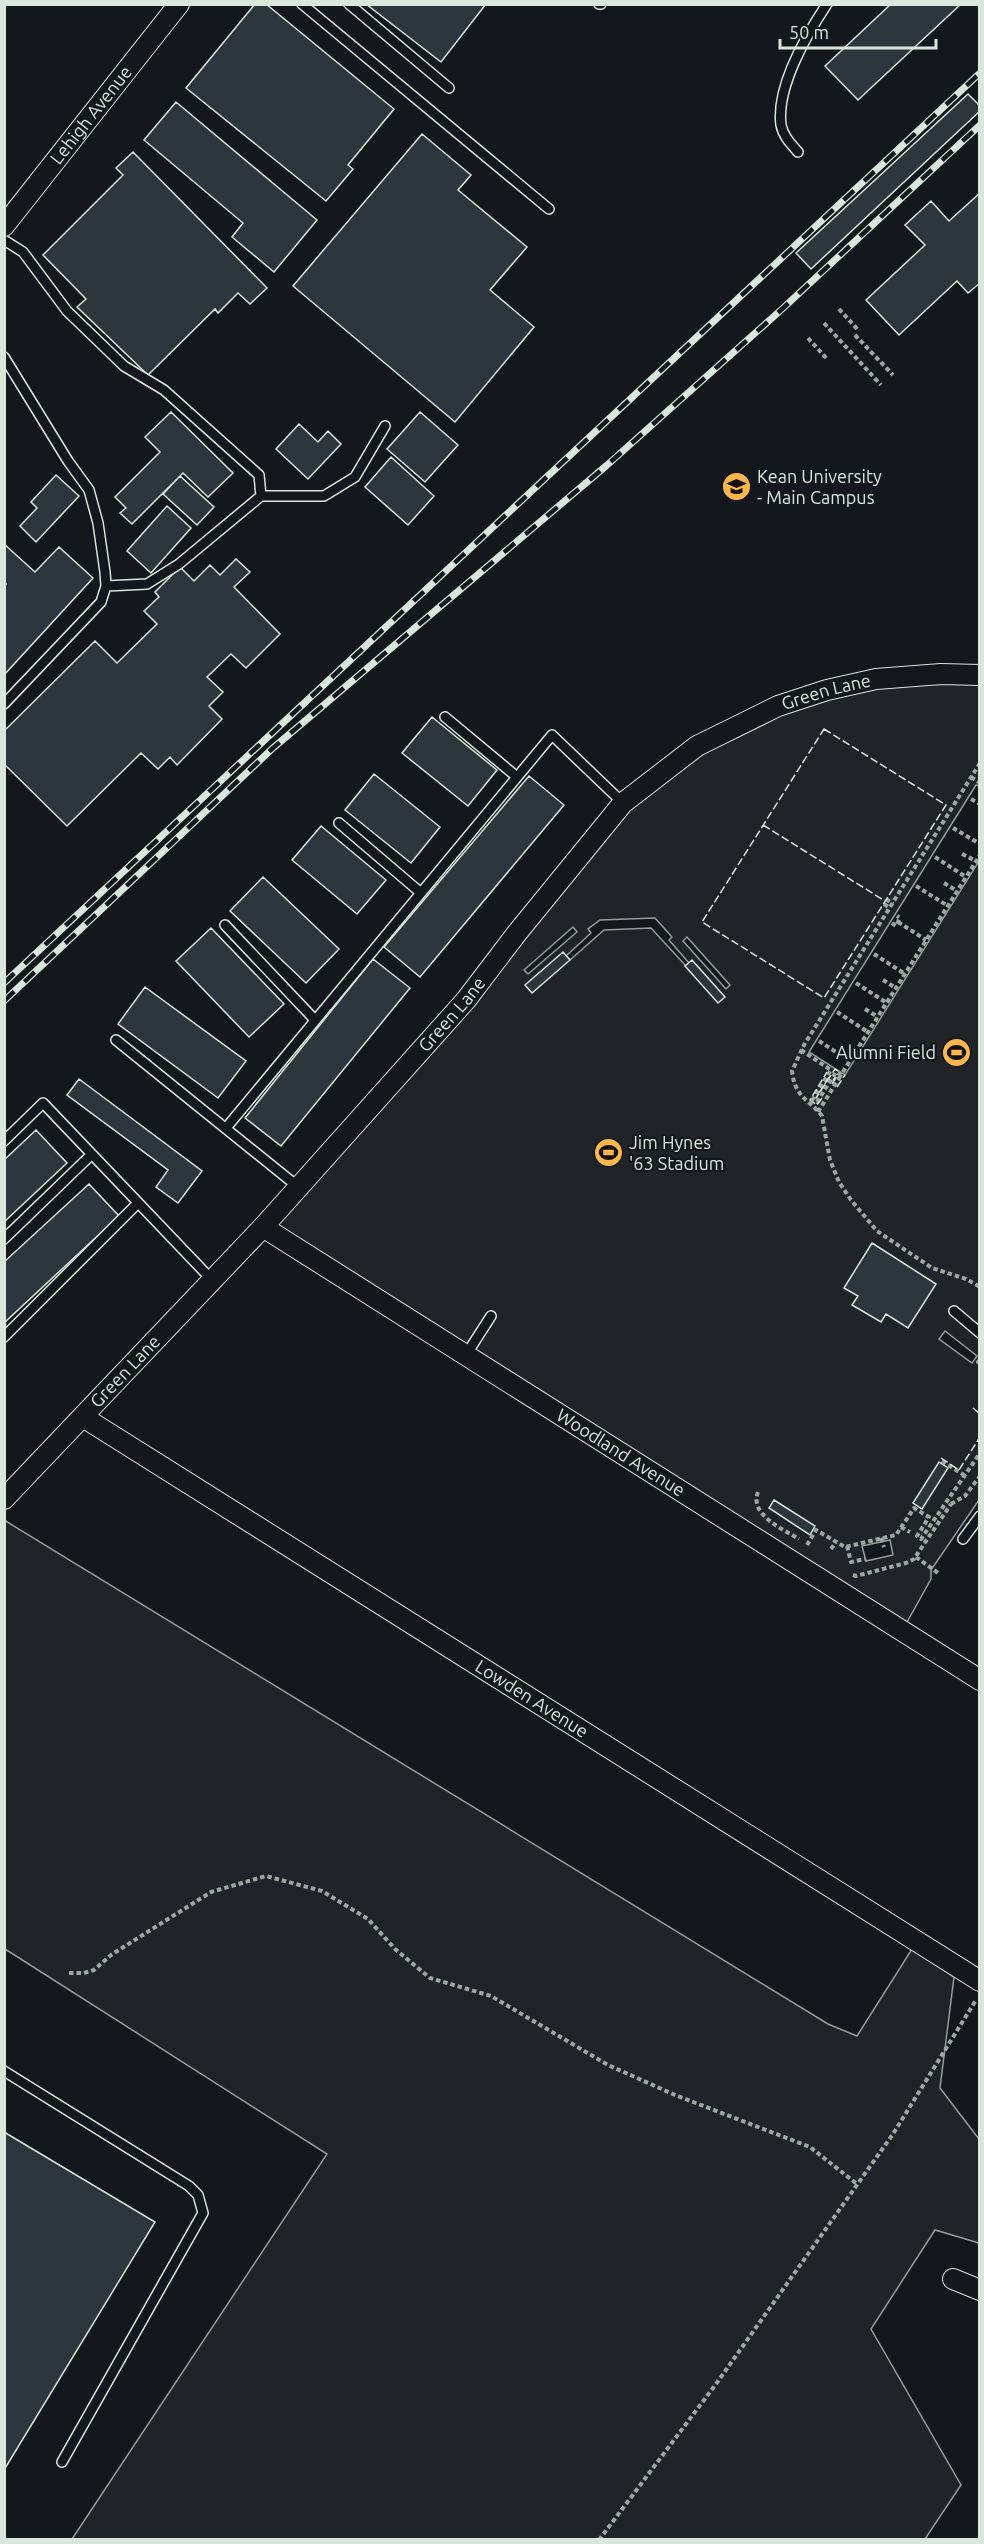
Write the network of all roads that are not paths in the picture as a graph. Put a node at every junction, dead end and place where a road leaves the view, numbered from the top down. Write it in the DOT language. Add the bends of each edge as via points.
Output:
graph roads {
  1 [pos="179,4"];
  2 [pos="303,4"];
  3 [pos="349,4"];
  4 [pos="827,4"];
  5 [pos="449,88"];
  6 [pos="798,152"];
  7 [pos="549,209"];
  8 [pos="4,226"];
  9 [pos="4,240"];
  10 [pos="4,357"];
  11 [pos="385,426"];
  12 [pos="261,496"];
  13 [pos="106,586"];
  14 [pos="980,675"];
  15 [pos="4,704"];
  16 [pos="445,717"];
  17 [pos="517,777"];
  18 [pos="623,803"];
  19 [pos="339,823"];
  20 [pos="421,892"];
  21 [pos="225,925"];
  22 [pos="315,1020"];
  23 [pos="116,1040"];
  24 [pos="226,1128"];
  25 [pos="4,1141"];
  26 [pos="91,1155"];
  27 [pos="297,1186"];
  28 [pos="138,1203"];
  29 [pos="263,1227"];
  30 [pos="4,1239"];
  31 [pos="212,1280"];
  32 [pos="954,1311"];
  33 [pos="491,1316"];
  34 [pos="980,1333"];
  35 [pos="4,1337"];
  36 [pos="465,1355"];
  37 [pos="83,1417"];
  38 [pos="4,1499"];
  39 [pos="980,1516"];
  40 [pos="963,1539"];
  41 [pos="980,1680"];
  42 [pos="980,1981"];
  43 [pos="4,2071"];
  44 [pos="953,2279"];
  45 [pos="980,2290"];
  46 [pos="62,2462"];
  1 -- 8 [label="street, Lehigh Avenue"];
  2 -- 7 [label="lane"];
  3 -- 5 [label="lane"];
  4 -- 6 [label="lane" via="795,58 785,95 782,125"];
  9 -- 12 [label="lane" via="23,252 67,311 124,366 164,390 259,475"];
  10 -- 13 [label="lane" via="88,490 98,523"];
  11 -- 12 [label="lane" via="355,477 324,496"];
  12 -- 13 [label="lane" via="179,564 147,584"];
  13 -- 15 [label="lane" via="101,602"];
  14 -- 18 [label="street, Green Lane" via="876,679 778,706 697,746"];
  16 -- 17 [label="lane"];
  17 -- 18 [label="lane" via="552,735"];
  17 -- 20 [label="lane"];
  18 -- 27 [label="street, Green Lane" via="465,1000"];
  19 -- 20 [label="lane"];
  20 -- 22 [label="lane"];
  21 -- 22 [label="lane"];
  22 -- 24 [label="lane"];
  23 -- 24 [label="lane"];
  24 -- 27 [label="lane"];
  25 -- 26 [label="lane" via="43,1103"];
  26 -- 28 [label="lane"];
  26 -- 30 [label="lane"];
  27 -- 29 [label="street, Green Lane"];
  28 -- 31 [label="lane"];
  28 -- 35 [label="lane"];
  29 -- 31 [label="street, Green Lane"];
  29 -- 36 [label="street, Woodland Avenue"];
  31 -- 37 [label="street, Green Lane"];
  32 -- 34 [label="lane"];
  33 -- 36 [label="lane"];
  36 -- 41 [label="street, Woodland Avenue"];
  37 -- 38 [label="street, Green Lane"];
  37 -- 42 [label="street, Lowden Avenue"];
  39 -- 40 [label="lane"];
  43 -- 46 [label="lane" via="189,2186 198,2195 203,2213"];
  44 -- 45 [label="street"];
}
